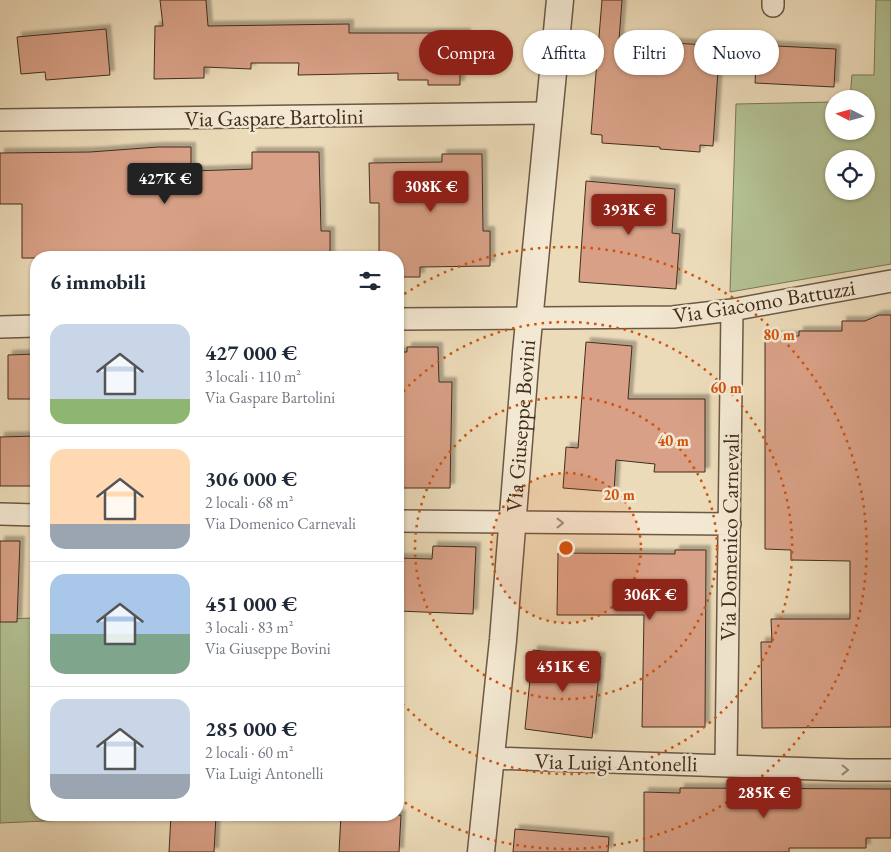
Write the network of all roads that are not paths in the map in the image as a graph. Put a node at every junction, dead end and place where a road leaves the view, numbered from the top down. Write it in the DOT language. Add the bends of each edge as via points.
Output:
graph roads {
  1 [pos="560,0"];
  2 [pos="548,113"];
  3 [pos="0,120"];
  4 [pos="891,281"];
  5 [pos="732,310"];
  6 [pos="531,316"];
  7 [pos="404,319"];
  8 [pos="30,326"];
  9 [pos="0,327"];
  10 [pos="0,514"];
  11 [pos="30,515"];
  12 [pos="404,521"];
  13 [pos="512,522"];
  14 [pos="730,524"];
  15 [pos="490,758"];
  16 [pos="726,764"];
  17 [pos="891,770"];
  18 [pos="481,852"];
  1 -- 2 [label="street, Via Giuseppe Bovini"];
  2 -- 3 [label="street, Via Gaspare Bartolini"];
  2 -- 6 [label="street, Via Giuseppe Bovini"];
  4 -- 5 [label="street, Via Giacomo Battuzzi"];
  5 -- 6 [label="street, Via Giacomo Battuzzi" via="673,317"];
  5 -- 14 [label="street, Via Domenico Carnevali"];
  6 -- 7 [label="street, Via Giacomo Battuzzi"];
  6 -- 13 [label="street, Via Giuseppe Bovini"];
  8 -- 9 [label="street"];
  10 -- 11 [label="street"];
  12 -- 13 [label="street"];
  13 -- 14 [label="street, one-way"];
  13 -- 15 [label="street, Via Giuseppe Bovini"];
  14 -- 16 [label="street, Via Domenico Carnevali"];
  15 -- 16 [label="street, Via Luigi Antonelli"];
  15 -- 18 [label="street, Via Giuseppe Bovini"];
  16 -- 17 [label="street, Via Luigi Antonelli, one-way"];
}
